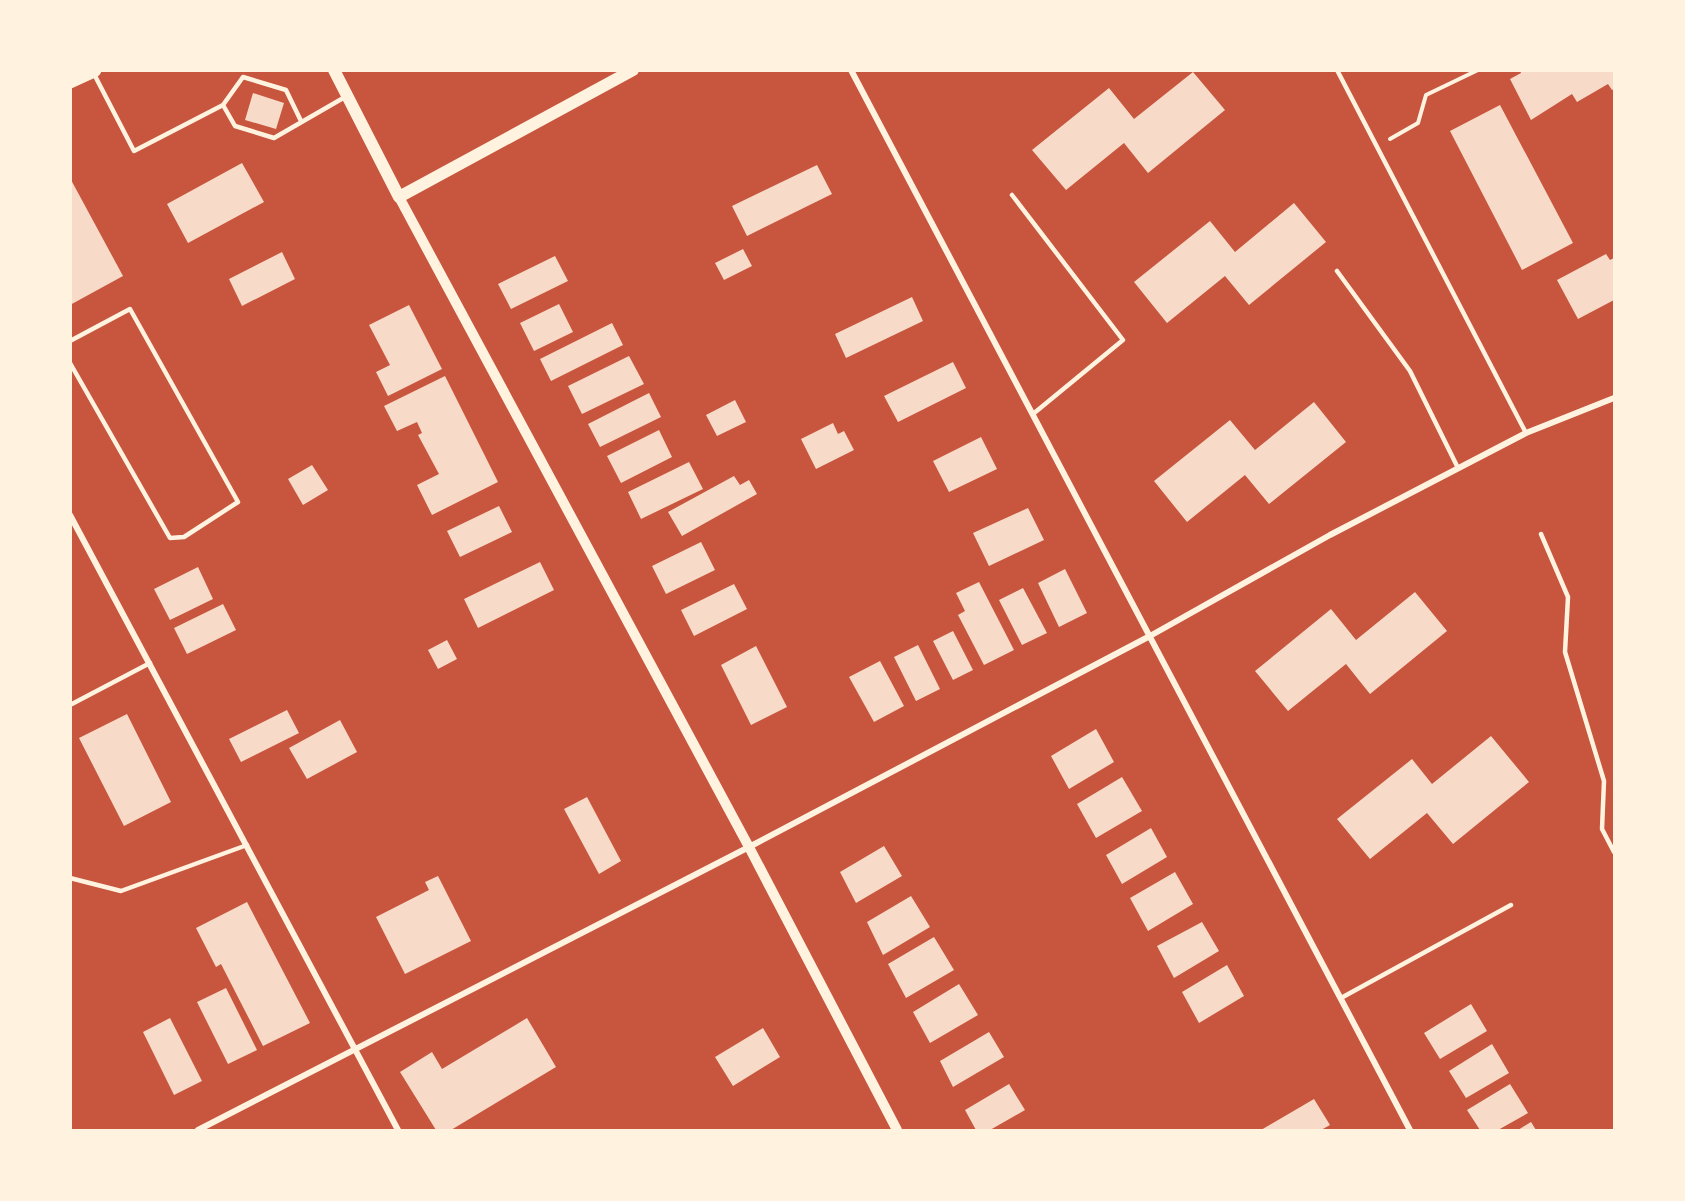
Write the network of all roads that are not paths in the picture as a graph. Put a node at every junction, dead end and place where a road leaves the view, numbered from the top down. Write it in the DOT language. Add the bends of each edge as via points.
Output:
graph roads {
  1 [pos="334,70"];
  2 [pos="633,70"];
  3 [pos="851,70"];
  4 [pos="1337,70"];
  5 [pos="93,71"];
  6 [pos="70,81"];
  7 [pos="347,96"];
  8 [pos="223,105"];
  9 [pos="301,121"];
  10 [pos="1012,195"];
  11 [pos="399,197"];
  12 [pos="1337,271"];
  13 [pos="70,341"];
  14 [pos="70,363"];
  15 [pos="1614,398"];
  16 [pos="1033,414"];
  17 [pos="1526,433"];
  18 [pos="1458,468"];
  19 [pos="70,515"];
  20 [pos="1541,534"];
  21 [pos="1150,636"];
  22 [pos="150,663"];
  23 [pos="70,705"];
  24 [pos="247,845"];
  25 [pos="749,847"];
  26 [pos="1614,852"];
  27 [pos="70,878"];
  28 [pos="1511,905"];
  29 [pos="1341,998"];
  30 [pos="355,1048"];
  31 [pos="198,1131"];
  32 [pos="398,1131"];
  33 [pos="897,1131"];
  34 [pos="1410,1131"];
  1 -- 7 [label="main road"];
  2 -- 11 [label="main road"];
  3 -- 16 [label="street"];
  4 -- 17 [label="lane"];
  5 -- 6 [label="main road"];
  5 -- 8 [label="lane" via="134,151"];
  7 -- 9 [label="lane"];
  7 -- 11 [label="main road"];
  8 -- 9 [label="lane" via="236,126 274,138"];
  8 -- 9 [label="lane" via="243,78 286,90"];
  10 -- 16 [label="lane" via="1123,340"];
  11 -- 25 [label="street"];
  12 -- 18 [label="lane" via="1410,371"];
  13 -- 14 [label="lane" via="130,309 238,502 184,537 170,538"];
  15 -- 17 [label="street"];
  16 -- 21 [label="street"];
  17 -- 18 [label="street"];
  18 -- 21 [label="street"];
  19 -- 22 [label="street"];
  20 -- 26 [label="lane" via="1568,597 1565,652 1604,781 1602,829"];
  21 -- 25 [label="street"];
  21 -- 29 [label="street"];
  22 -- 23 [label="lane"];
  22 -- 24 [label="street"];
  24 -- 27 [label="lane" via="121,891"];
  24 -- 30 [label="street"];
  25 -- 30 [label="street"];
  25 -- 33 [label="street"];
  28 -- 29 [label="lane"];
  29 -- 34 [label="street"];
  30 -- 31 [label="street"];
  30 -- 32 [label="street"];
}
